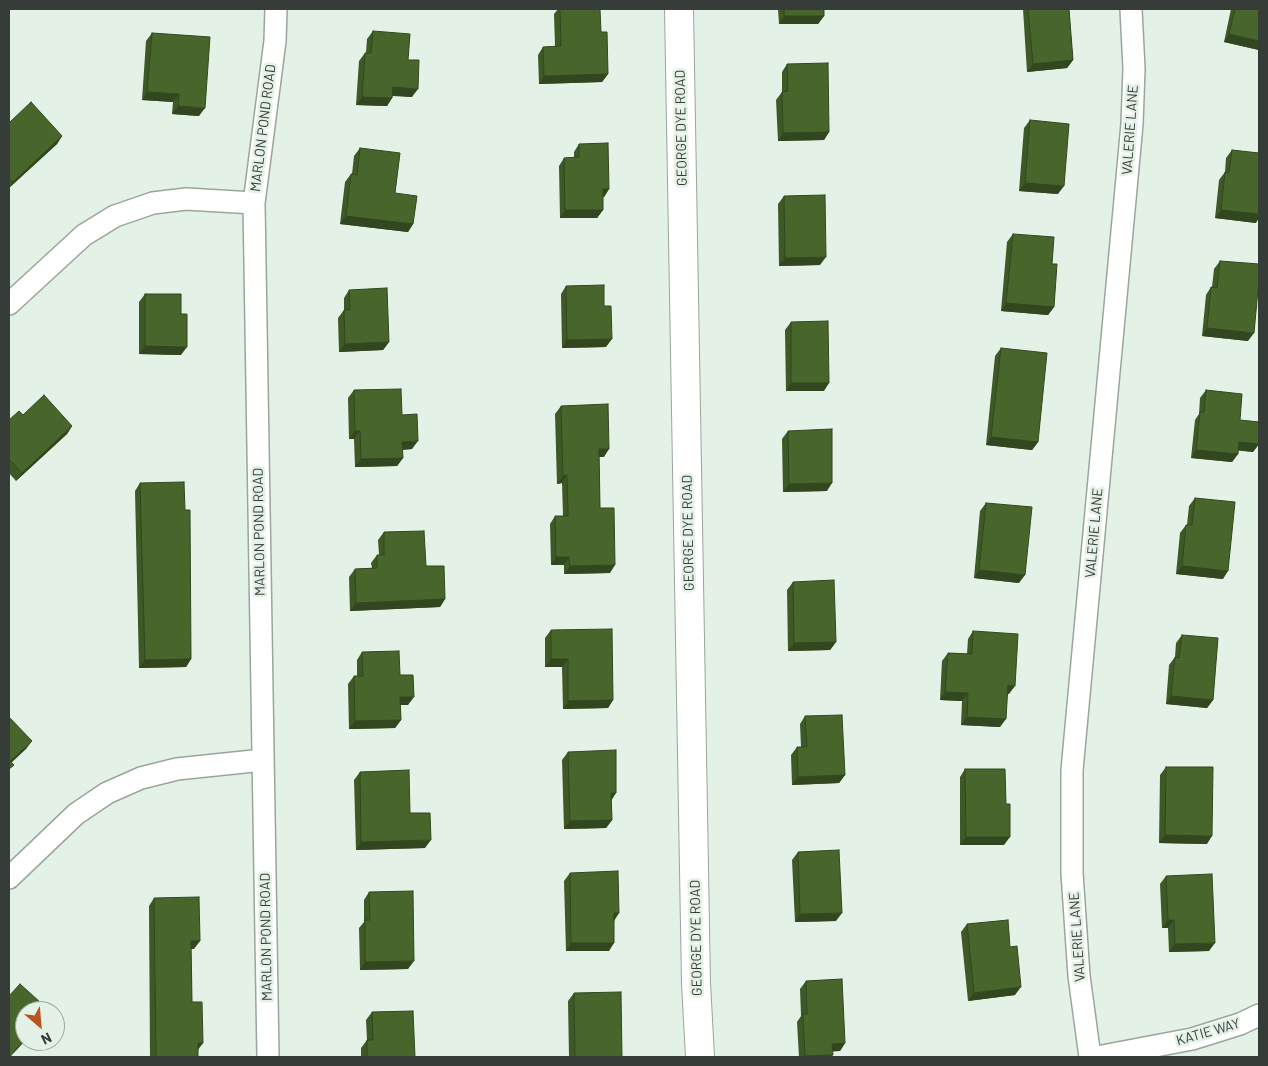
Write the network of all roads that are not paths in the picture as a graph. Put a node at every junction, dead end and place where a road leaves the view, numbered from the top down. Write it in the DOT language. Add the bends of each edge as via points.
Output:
graph roads {
  1 [pos="276,9"];
  2 [pos="679,9"];
  3 [pos="1131,9"];
  4 [pos="254,203"];
  5 [pos="9,304"];
  6 [pos="263,760"];
  7 [pos="9,878"];
  8 [pos="1259,1015"];
  9 [pos="268,1057"];
  10 [pos="700,1057"];
  11 [pos="1090,1057"];
  12 [pos="1097,1057"];
  1 -- 4 [label="street, MARLON POND ROAD" via="275,41"];
  2 -- 10 [label="street, GEORGE DYE ROAD" via="696,983"];
  3 -- 11 [label="street, VALERIE LANE" via="1132,124 1072,770 1072,873 1079,976"];
  4 -- 5 [label="street" via="186,199 153,203 115,216 84,236"];
  4 -- 6 [label="street, MARLON POND ROAD"];
  6 -- 7 [label="street" via="177,769 141,778 107,793 76,814"];
  6 -- 9 [label="street, MARLON POND ROAD"];
  8 -- 12 [label="street, KATIE WAY" via="1192,1039"];
}
